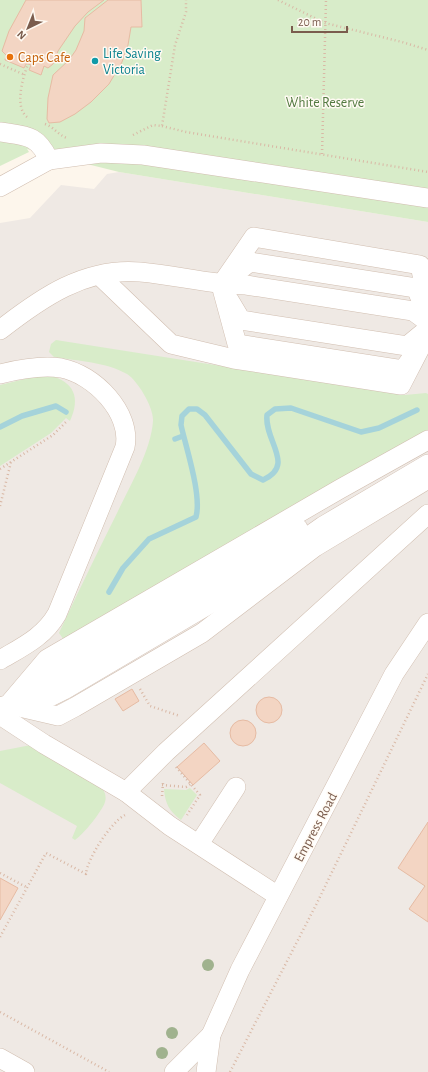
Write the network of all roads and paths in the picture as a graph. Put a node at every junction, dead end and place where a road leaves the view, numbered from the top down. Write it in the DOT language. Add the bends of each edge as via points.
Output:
graph roads {
  1 [pos="186,0"];
  2 [pos="278,0"];
  3 [pos="326,0"];
  4 [pos="325,23"];
  5 [pos="428,50"];
  6 [pos="0,64"];
  7 [pos="28,64"];
  8 [pos="25,74"];
  9 [pos="30,118"];
  10 [pos="38,121"];
  11 [pos="162,126"];
  12 [pos="0,132"];
  13 [pos="128,136"];
  14 [pos="74,140"];
  15 [pos="322,154"];
  16 [pos="50,160"];
  17 [pos="428,172"];
  18 [pos="0,187"];
  19 [pos="428,198"];
  20 [pos="100,276"];
  21 [pos="221,285"];
  22 [pos="428,305"];
  23 [pos="428,311"];
  24 [pos="428,316"];
  25 [pos="428,327"];
  26 [pos="0,330"];
  27 [pos="0,374"];
  28 [pos="66,422"];
  29 [pos="428,440"];
  30 [pos="428,452"];
  31 [pos="11,462"];
  32 [pos="428,464"];
  33 [pos="0,469"];
  34 [pos="428,479"];
  35 [pos="0,506"];
  36 [pos="428,514"];
  37 [pos="428,623"];
  38 [pos="0,660"];
  39 [pos="428,674"];
  40 [pos="137,683"];
  41 [pos="2,709"];
  42 [pos="194,726"];
  43 [pos="170,769"];
  44 [pos="164,779"];
  45 [pos="190,784"];
  46 [pos="162,785"];
  47 [pos="236,787"];
  48 [pos="126,792"];
  49 [pos="162,800"];
  50 [pos="127,814"];
  51 [pos="186,818"];
  52 [pos="199,844"];
  53 [pos="0,873"];
  54 [pos="28,888"];
  55 [pos="278,896"];
  56 [pos="0,937"];
  57 [pos="0,1012"];
  58 [pos="211,1035"];
  59 [pos="0,1058"];
  60 [pos="25,1072"];
  61 [pos="109,1072"];
  62 [pos="174,1072"];
  63 [pos="206,1072"];
  64 [pos="230,1072"];
  1 -- 11 [label="path" via="186,12 175,45"];
  2 -- 4 [label="path"];
  3 -- 4 [label="path"];
  4 -- 5 [label="path"];
  4 -- 15 [label="path"];
  6 -- 8 [label="path"];
  7 -- 8 [label="path"];
  8 -- 9 [label="path" via="20,103 23,114"];
  10 -- 14 [label="path" via="50,125 62,136"];
  11 -- 13 [label="path" via="153,125"];
  11 -- 15 [label="path"];
  12 -- 16 [label="street" via="35,139"];
  15 -- 17 [label="path"];
  16 -- 18 [label="street"];
  16 -- 19 [label="street" via="101,153 143,155"];
  20 -- 21 [label="street" via="132,271"];
  20 -- 25 [label="street" via="172,344 234,359 401,385"];
  20 -- 26 [label="street" via="72,282 60,288"];
  21 -- 22 [label="street" via="254,237 420,265"];
  21 -- 23 [label="street" via="252,250 418,276"];
  21 -- 24 [label="street" via="250,262 416,288"];
  21 -- 25 [label="street" via="244,297"];
  21 -- 25 [label="street" via="239,331 405,358"];
  27 -- 38 [label="street" via="51,367 62,368 80,376 110,398 124,420 127,434 126,447 57,614 50,626 34,640"];
  28 -- 31 [label="path" via="53,435"];
  29 -- 41 [label="street" via="47,659"];
  30 -- 41 [label="street" via="345,499"];
  31 -- 33 [label="path"];
  31 -- 35 [label="path"];
  32 -- 41 [label="street" via="323,526 208,606 64,690 52,696"];
  34 -- 41 [label="street" via="315,547 202,633 75,707 58,716"];
  36 -- 42 [label="street"];
  37 -- 55 [label="street, Empress Road" via="394,674"];
  39 -- 64 [label="path" via="317,903"];
  40 -- 42 [label="path" via="150,706 188,718"];
  41 -- 48 [label="street" via="44,744"];
  42 -- 48 [label="street"];
  43 -- 45 [label="path" via="174,764"];
  44 -- 46 [label="path"];
  45 -- 46 [label="path" via="186,787"];
  45 -- 51 [label="path" via="200,795"];
  46 -- 49 [label="path"];
  47 -- 52 [label="street"];
  48 -- 52 [label="street" via="170,826"];
  50 -- 54 [label="path" via="116,821 88,863 86,874 46,853"];
  52 -- 55 [label="street"];
  53 -- 54 [label="path"];
  54 -- 56 [label="path"];
  55 -- 58 [label="street, Empress Road" via="240,970"];
  57 -- 61 [label="path"];
  58 -- 62 [label="street, Empress Road"];
  58 -- 63 [label="street, Empress Road"];
  59 -- 60 [label="street"];
}
